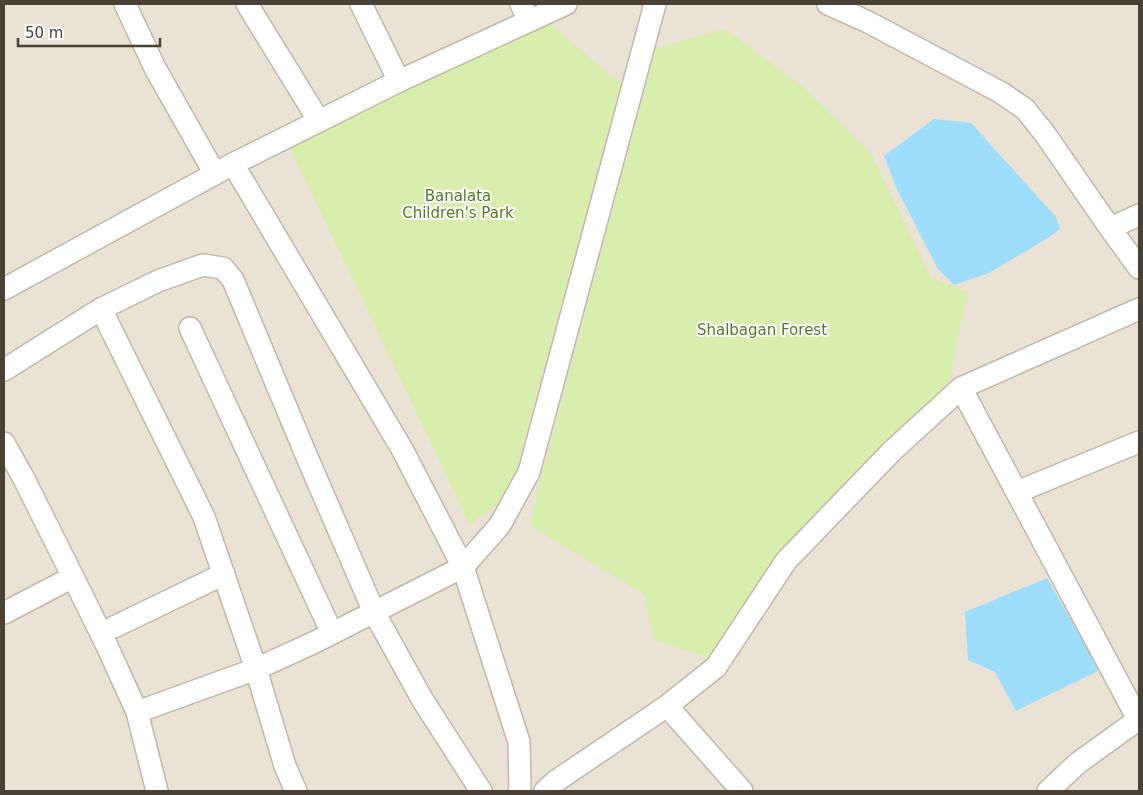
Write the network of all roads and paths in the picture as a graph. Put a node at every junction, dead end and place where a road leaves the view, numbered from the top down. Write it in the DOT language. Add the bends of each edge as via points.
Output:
graph roads {
  1 [pos="125,4"];
  2 [pos="247,4"];
  3 [pos="361,4"];
  4 [pos="566,4"];
  5 [pos="656,4"];
  6 [pos="828,4"];
  7 [pos="525,12"];
  8 [pos="399,81"];
  9 [pos="319,121"];
  10 [pos="233,164"];
  11 [pos="215,174"];
  12 [pos="1139,215"];
  13 [pos="1110,228"];
  14 [pos="1139,268"];
  15 [pos="4,289"];
  16 [pos="102,309"];
  17 [pos="1139,309"];
  18 [pos="190,328"];
  19 [pos="4,370"];
  20 [pos="961,388"];
  21 [pos="1139,442"];
  22 [pos="4,443"];
  23 [pos="1017,492"];
  24 [pos="463,567"];
  25 [pos="224,574"];
  26 [pos="73,577"];
  27 [pos="374,612"];
  28 [pos="4,613"];
  29 [pos="114,626"];
  30 [pos="332,633"];
  31 [pos="256,669"];
  32 [pos="667,706"];
  33 [pos="137,712"];
  34 [pos="1139,720"];
  35 [pos="554,788"];
  36 [pos="157,791"];
  37 [pos="296,791"];
  38 [pos="481,791"];
  39 [pos="519,791"];
  40 [pos="742,791"];
  41 [pos="1048,791"];
  1 -- 11 [label="street" via="155,68"];
  2 -- 9 [label="street"];
  3 -- 8 [label="street"];
  4 -- 7 [label="street"];
  5 -- 24 [label="street" via="529,472 500,525"];
  6 -- 13 [label="street" via="1000,92 1024,109"];
  7 -- 8 [label="street"];
  8 -- 9 [label="street"];
  9 -- 10 [label="street"];
  10 -- 11 [label="street"];
  10 -- 24 [label="street" via="402,449"];
  11 -- 15 [label="street"];
  12 -- 13 [label="street"];
  13 -- 14 [label="street"];
  16 -- 19 [label="street"];
  16 -- 25 [label="street" via="204,517"];
  16 -- 27 [label="street" via="158,281 203,265 223,268 233,280"];
  17 -- 20 [label="street"];
  18 -- 30 [label="street"];
  20 -- 23 [label="street"];
  20 -- 32 [label="street" via="892,452 786,561 716,667"];
  21 -- 23 [label="street"];
  22 -- 26 [label="street"];
  23 -- 34 [label="street"];
  24 -- 27 [label="street"];
  24 -- 39 [label="street" via="519,742"];
  25 -- 29 [label="street"];
  25 -- 31 [label="street"];
  26 -- 28 [label="street"];
  26 -- 33 [label="street"];
  27 -- 30 [label="street"];
  27 -- 38 [label="street" via="422,699"];
  30 -- 31 [label="street"];
  31 -- 33 [label="street"];
  31 -- 37 [label="street" via="285,766"];
  32 -- 35 [label="street"];
  32 -- 40 [label="street"];
  33 -- 36 [label="street"];
  34 -- 41 [label="street" via="1078,763"];
}
